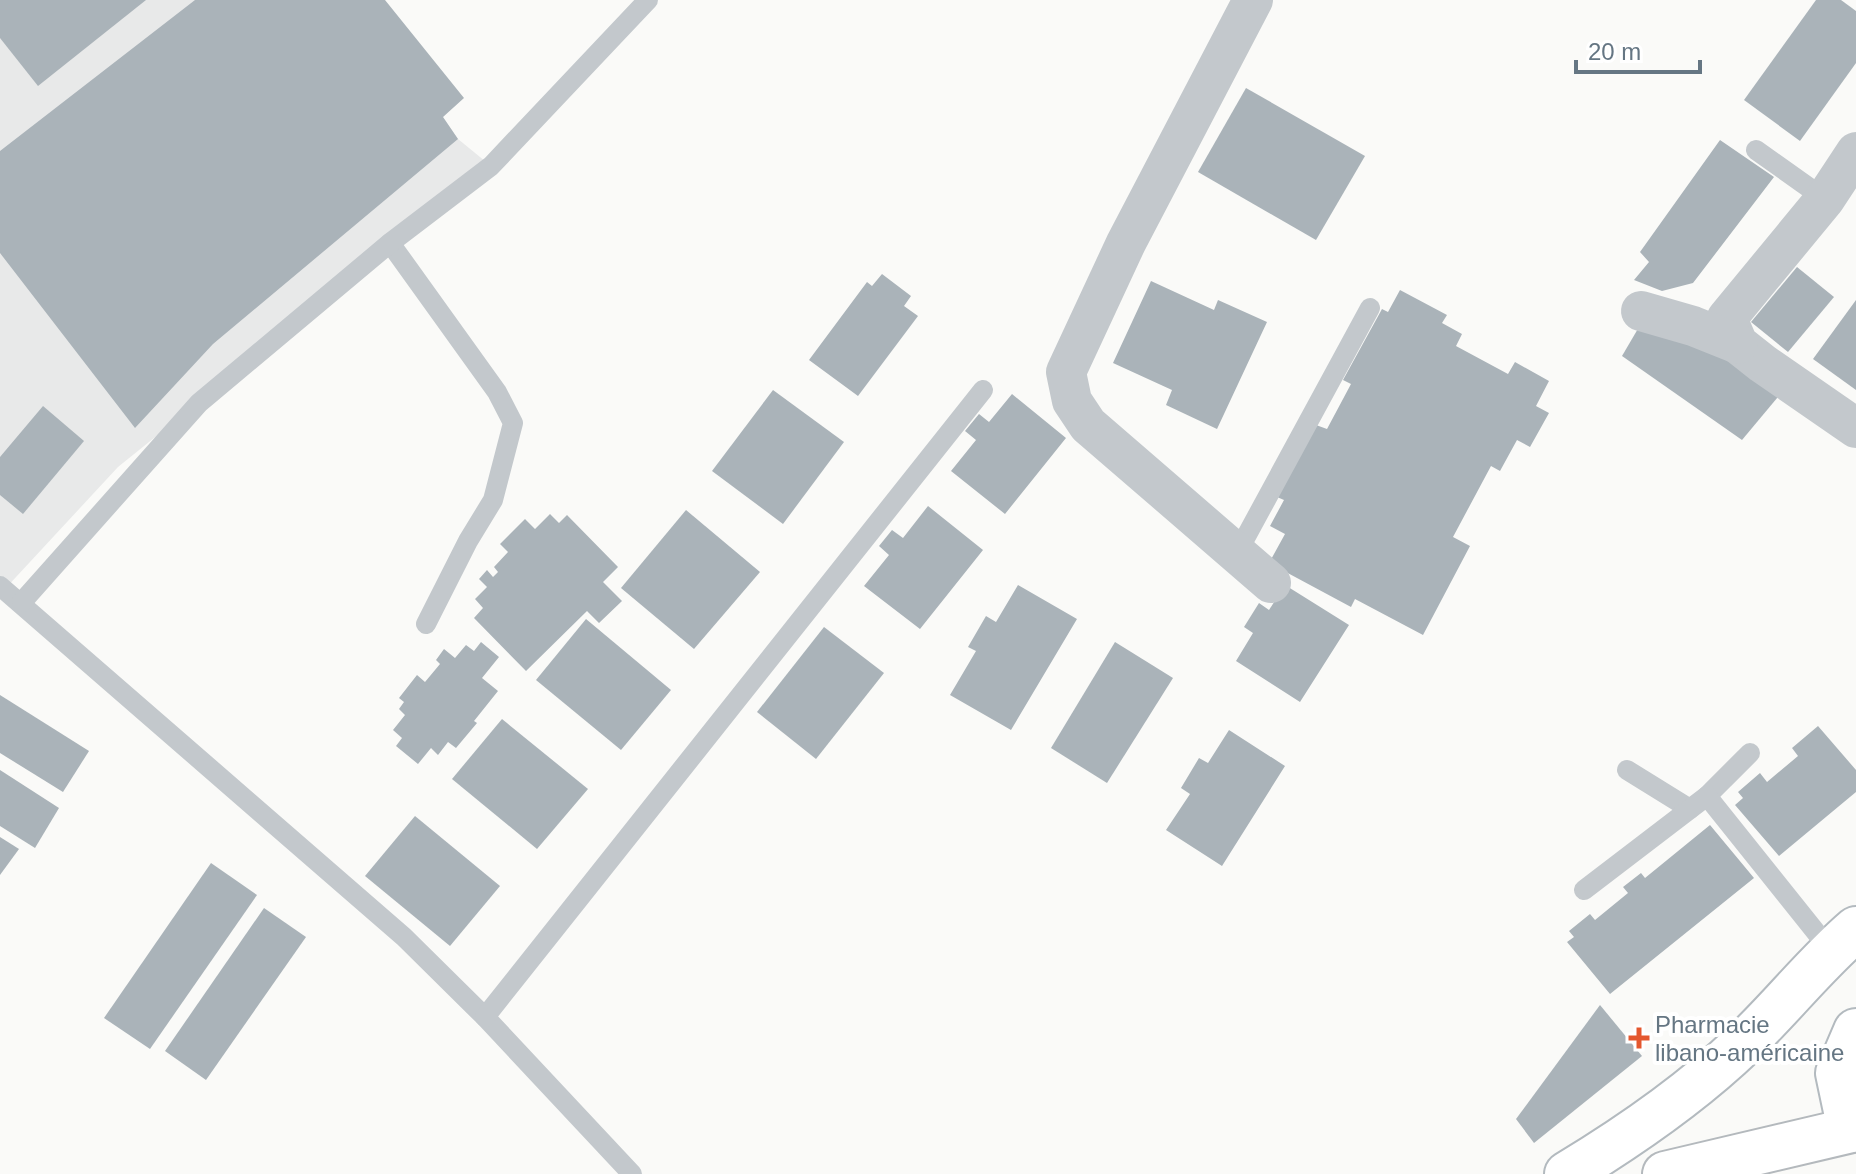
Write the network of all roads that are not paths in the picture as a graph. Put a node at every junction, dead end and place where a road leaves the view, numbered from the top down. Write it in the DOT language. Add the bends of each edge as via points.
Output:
graph roads {
  1 [pos="648,0"];
  2 [pos="1253,0"];
  3 [pos="1756,150"];
  4 [pos="1856,152"];
  5 [pos="1825,199"];
  6 [pos="390,243"];
  7 [pos="1370,308"];
  8 [pos="1641,311"];
  9 [pos="1738,344"];
  10 [pos="983,390"];
  11 [pos="1856,428"];
  12 [pos="1236,555"];
  13 [pos="1271,583"];
  14 [pos="0,586"];
  15 [pos="22,602"];
  16 [pos="426,624"];
  17 [pos="1750,753"];
  18 [pos="1627,770"];
  19 [pos="1707,796"];
  20 [pos="1690,809"];
  21 [pos="1584,890"];
  22 [pos="1843,940"];
  23 [pos="485,1017"];
  24 [pos="1856,1031"];
  25 [pos="1847,1063"];
  26 [pos="1853,1130"];
  27 [pos="632,1174"];
  28 [pos="1567,1174"];
  29 [pos="1665,1174"];
  1 -- 6 [label="lane" via="491,166"];
  2 -- 12 [label="street" via="1126,243 1066,372 1072,401 1088,425"];
  3 -- 5 [label="lane"];
  4 -- 5 [label="street"];
  5 -- 9 [label="street" via="1727,318"];
  6 -- 15 [label="lane" via="199,403"];
  6 -- 16 [label="lane" via="497,392 513,423 493,500"];
  7 -- 12 [label="lane"];
  8 -- 9 [label="street"];
  9 -- 11 [label="street"];
  10 -- 23 [label="lane"];
  12 -- 13 [label="street"];
  14 -- 15 [label="lane"];
  15 -- 23 [label="lane" via="404,937"];
  17 -- 19 [label="lane"];
  18 -- 20 [label="lane"];
  19 -- 20 [label="lane"];
  19 -- 22 [label="lane"];
  20 -- 21 [label="lane"];
  22 -- 28 [label="main road" via="1744,1043 1668,1108"];
  23 -- 27 [label="lane"];
  24 -- 25 [label="main road"];
  25 -- 26 [label="main road"];
  26 -- 29 [label="main road"];
}
